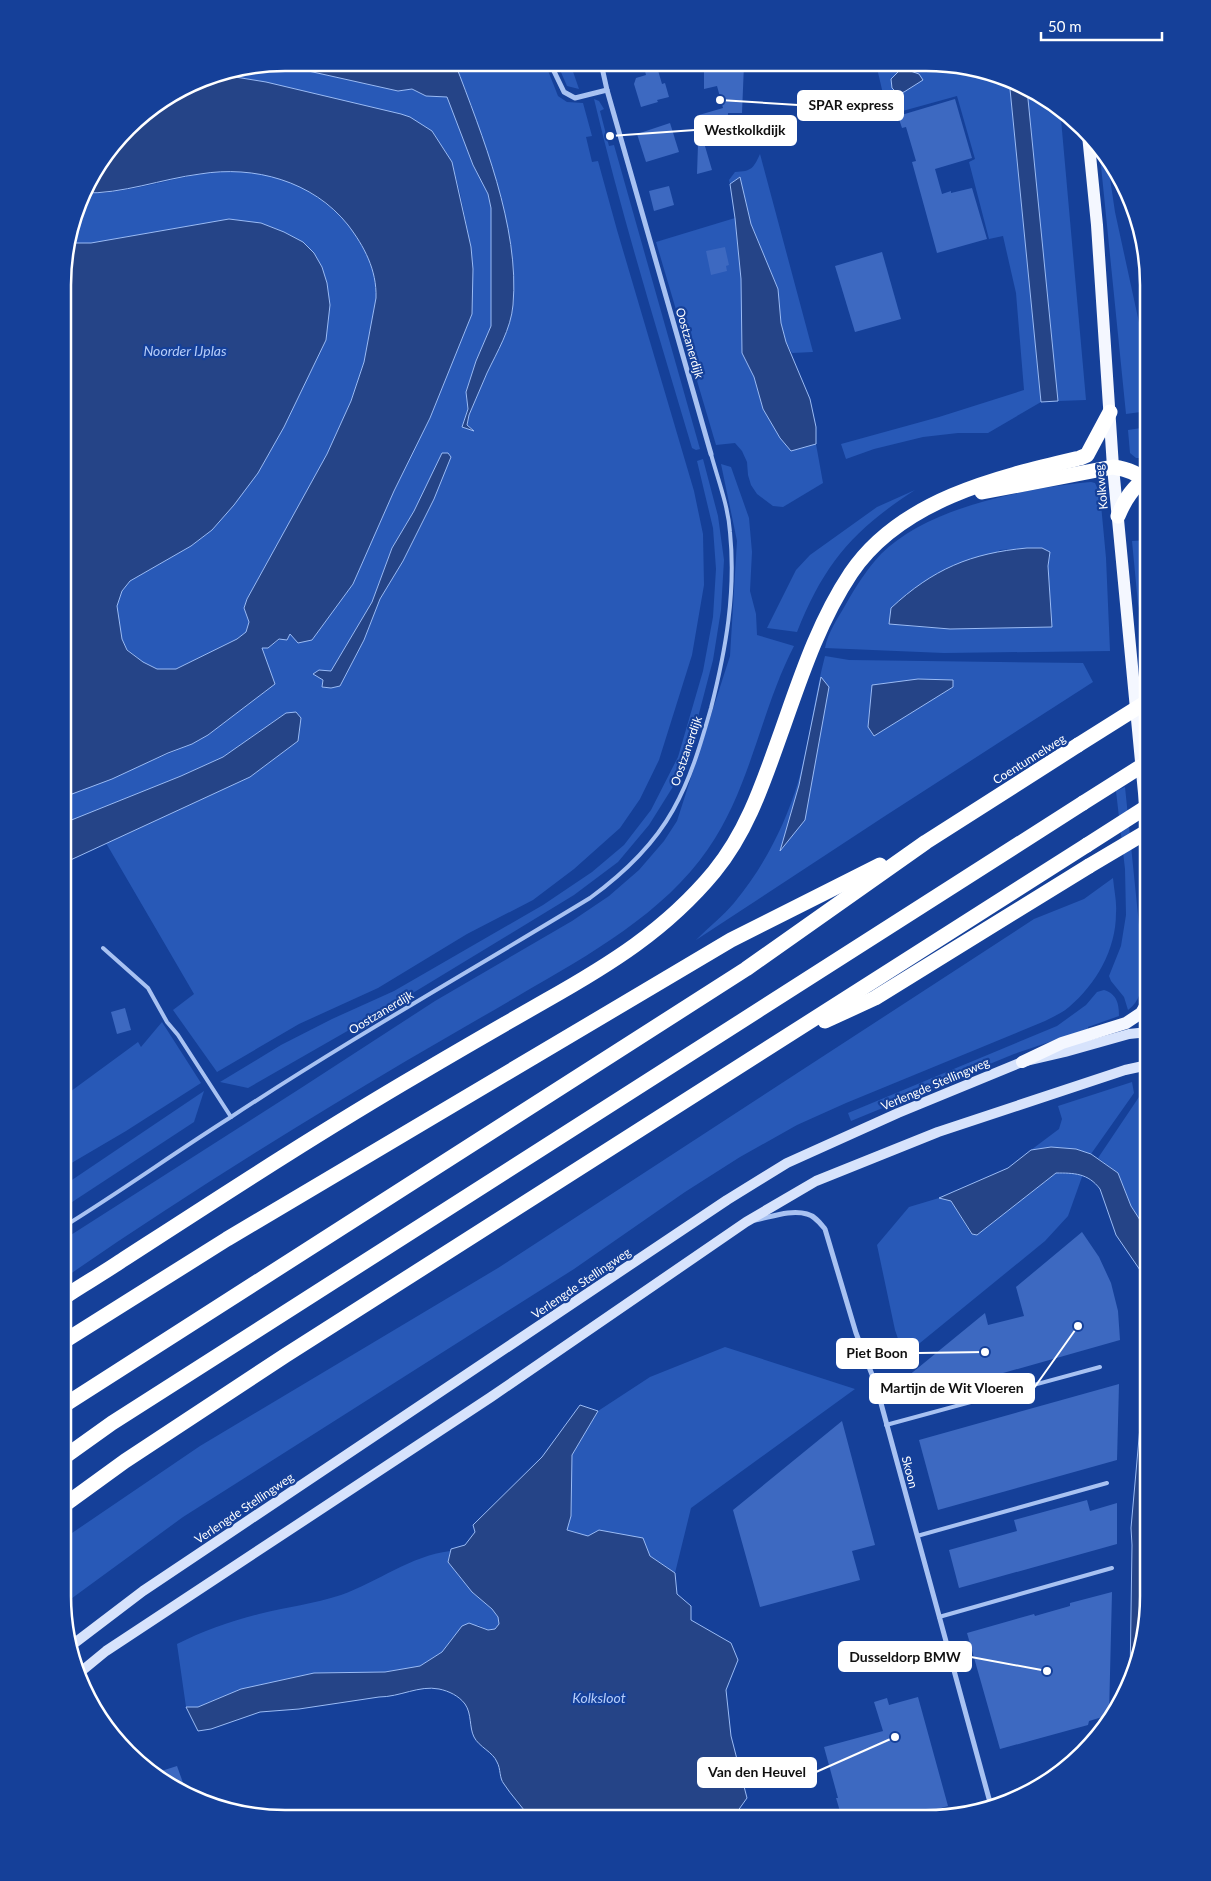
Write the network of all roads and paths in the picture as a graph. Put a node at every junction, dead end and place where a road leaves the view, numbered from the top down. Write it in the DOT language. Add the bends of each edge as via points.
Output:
graph roads {
  1 [pos="554,71"];
  2 [pos="603,71"];
  3 [pos="607,90"];
  4 [pos="1089,147"];
  5 [pos="1110,412"];
  6 [pos="711,454"];
  7 [pos="1113,467"];
  8 [pos="1140,476"];
  9 [pos="1140,484"];
  10 [pos="952,497"];
  11 [pos="1118,516"];
  12 [pos="1140,706"];
  13 [pos="1140,750"];
  14 [pos="1140,767"];
  15 [pos="1140,811"];
  16 [pos="1140,836"];
  17 [pos="926,842"];
  18 [pos="103,948"];
  19 [pos="1140,1015"];
  20 [pos="1140,1033"];
  21 [pos="772,1046"];
  22 [pos="1022,1062"];
  23 [pos="1140,1067"];
  24 [pos="230,1117"];
  25 [pos="71,1222"];
  26 [pos="746,1222"];
  27 [pos="71,1293"];
  28 [pos="71,1337"];
  29 [pos="1100,1367"];
  30 [pos="71,1401"];
  31 [pos="112,1423"];
  32 [pos="886,1425"];
  33 [pos="71,1446"];
  34 [pos="71,1452"];
  35 [pos="1107,1483"];
  36 [pos="71,1500"];
  37 [pos="916,1536"];
  38 [pos="1112,1568"];
  39 [pos="939,1617"];
  40 [pos="76,1641"];
  41 [pos="84,1669"];
  42 [pos="989,1800"];
  1 -- 3 [label="street" via="564,92 575,98"];
  2 -- 3 [label="street, Oostzanerdijk"];
  3 -- 6 [label="street, Oostzanerdijk"];
  4 -- 5 [label="main road, Kolkweg"];
  5 -- 7 [label="main road, Kolkweg"];
  5 -- 10 [label="highway" via="1087,455 999,478"];
  6 -- 24 [label="lane, Oostzanerdijk" via="730,529 730,614 718,680 696,761 660,830 623,872 590,898"];
  7 -- 8 [label="highway"];
  7 -- 10 [label="highway"];
  7 -- 11 [label="main road, Kolkweg"];
  9 -- 11 [label="highway" via="1124,501"];
  10 -- 27 [label="highway" via="901,524 872,548 853,570 816,637 747,821 730,851 672,917 628,952 418,1074"];
  11 -- 13 [label="main road, Kolkweg"];
  12 -- 17 [label="highway, Coentunnelweg, bridge"];
  14 -- 31 [label="highway, bridge"];
  15 -- 21 [label="highway, bridge"];
  16 -- 21 [label="highway, bridge" via="875,998"];
  17 -- 28 [label="highway" via="731,940 227,1239"];
  17 -- 30 [label="highway" via="746,968"];
  18 -- 24 [label="lane" via="148,988"];
  19 -- 22 [label="main road" via="1126,1023 1062,1043"];
  20 -- 22 [label="main road, Verlengde Stellingweg"];
  21 -- 36 [label="highway" via="303,1345 125,1461"];
  22 -- 40 [label="main road, Verlengde Stellingweg" via="786,1163 151,1586"];
  23 -- 26 [label="main road" via="938,1132 816,1181"];
  24 -- 25 [label="lane, Oostzanerdijk"];
  26 -- 32 [label="street, Skoon" via="792,1213 807,1214 826,1229"];
  26 -- 41 [label="main road" via="513,1382 106,1651"];
  29 -- 32 [label="lane"];
  31 -- 33 [label="highway"];
  31 -- 34 [label="highway"];
  32 -- 37 [label="street, Skoon"];
  35 -- 37 [label="lane"];
  37 -- 39 [label="street, Skoon"];
  38 -- 39 [label="lane"];
  39 -- 42 [label="street, Skoon"];
}
